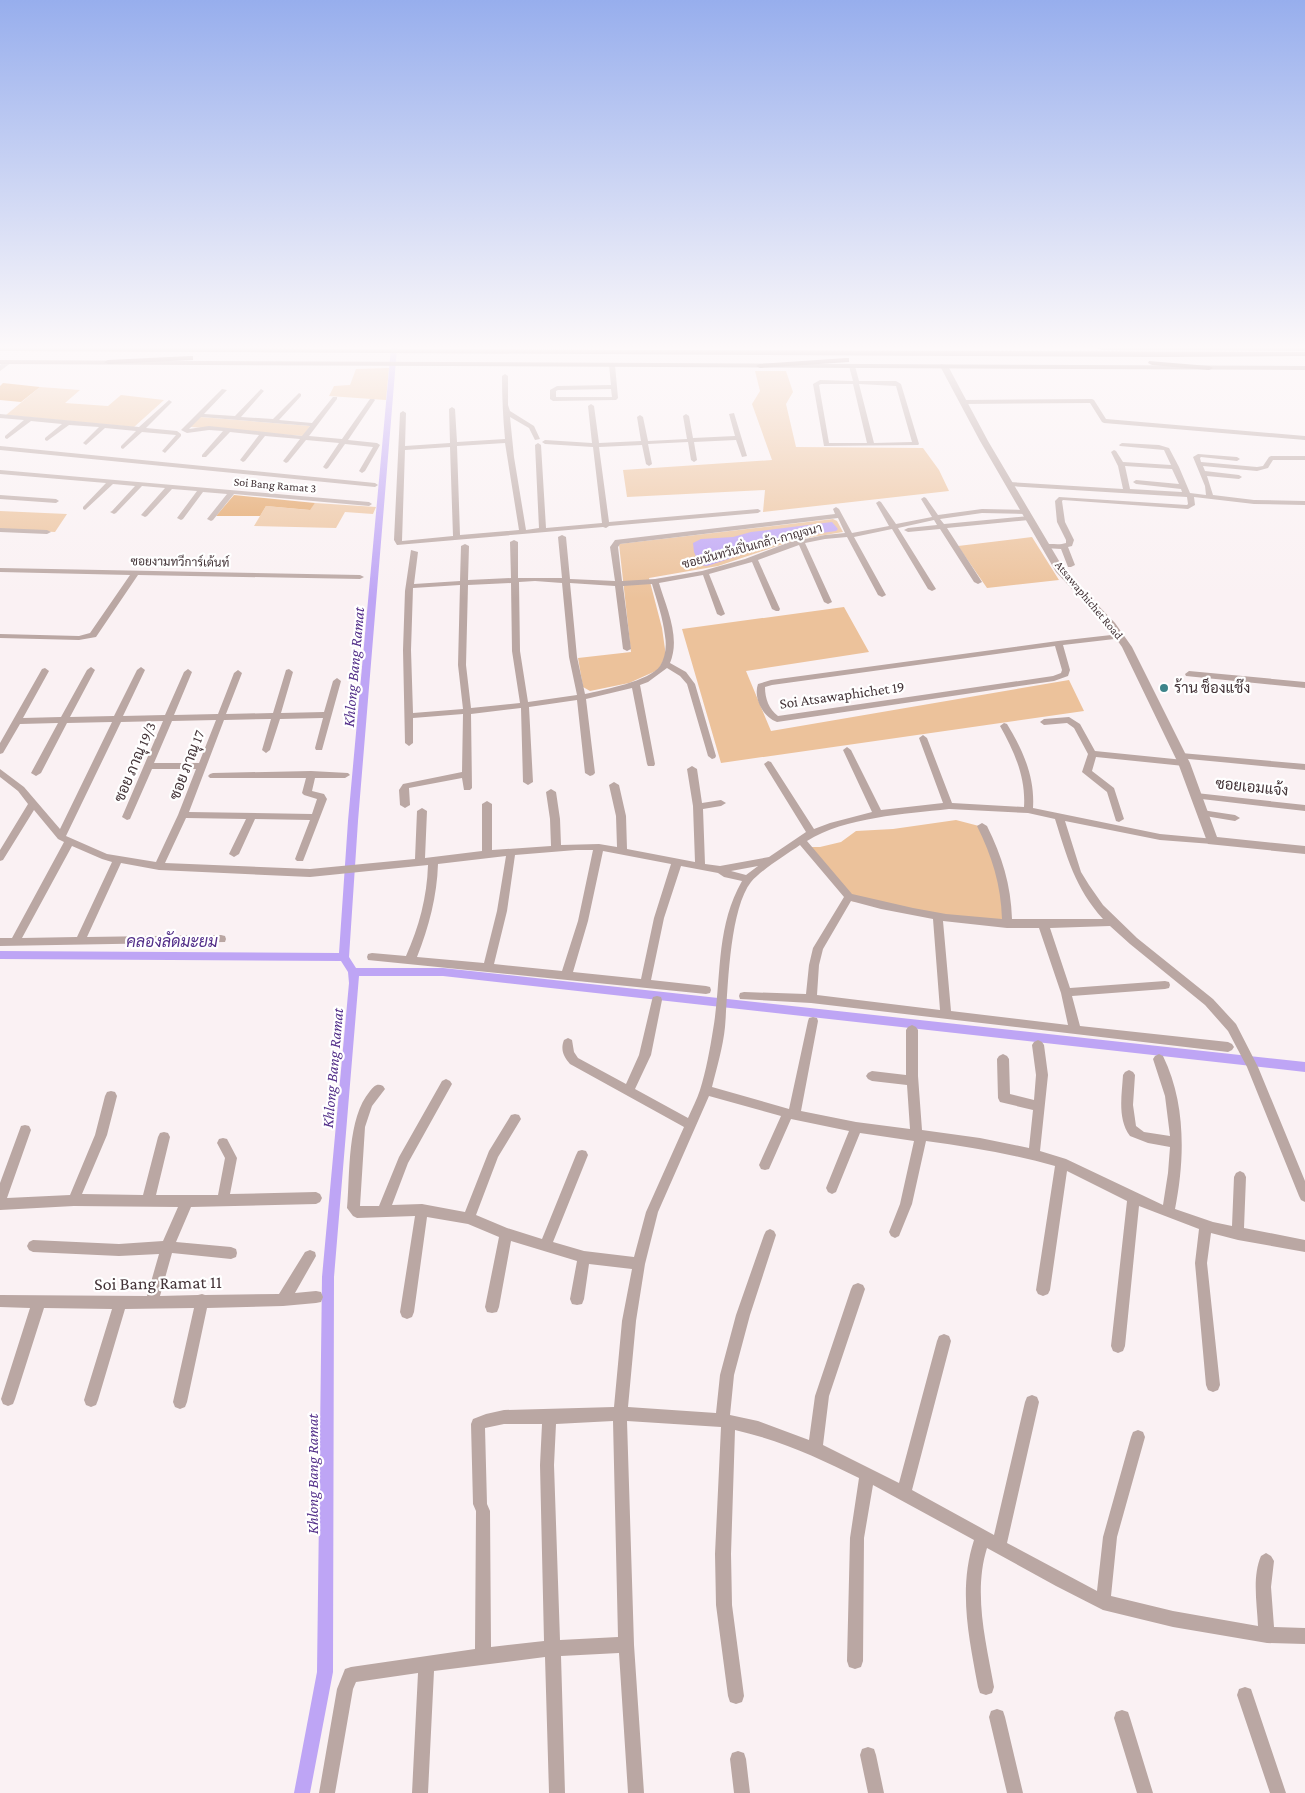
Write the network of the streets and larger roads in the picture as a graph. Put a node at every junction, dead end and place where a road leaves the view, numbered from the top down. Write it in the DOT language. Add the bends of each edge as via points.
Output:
graph roads {
  1 [pos="14,432"];
  2 [pos="57,432"];
  3 [pos="99,432"];
  4 [pos="138,432"];
  5 [pos="175,432"];
  6 [pos="182,432"];
  7 [pos="226,432"];
  8 [pos="243,432"];
  9 [pos="310,432"];
  10 [pos="351,432"];
  11 [pos="402,432"];
  12 [pos="453,432"];
  13 [pos="508,432"];
  14 [pos="534,432"];
  15 [pos="594,432"];
  16 [pos="642,432"];
  17 [pos="689,432"];
  18 [pos="736,432"];
  19 [pos="824,432"];
  20 [pos="868,432"];
  21 [pos="913,432"];
  22 [pos="980,432"];
  23 [pos="1230,432"];
  24 [pos="264,434"];
  25 [pos="7,437"];
  26 [pos="305,438"];
  27 [pos="738,438"];
  28 [pos="1305,438"];
  29 [pos="47,440"];
  30 [pos="508,441"];
  31 [pos="344,442"];
  32 [pos="540,442"];
  33 [pos="691,442"];
  34 [pos="86,443"];
  35 [pos="453,444"];
  36 [pos="644,444"];
  37 [pos="596,445"];
  38 [pos="871,445"];
  39 [pos="1122,445"];
  40 [pos="123,447"];
  41 [pos="0,448"];
  42 [pos="401,448"];
  43 [pos="165,451"];
  44 [pos="1114,452"];
  45 [pos="204,456"];
  46 [pos="744,456"];
  47 [pos="1305,458"];
  48 [pos="1237,459"];
  49 [pos="243,460"];
  50 [pos="694,460"];
  51 [pos="286,462"];
  52 [pos="649,464"];
  53 [pos="1121,464"];
  54 [pos="1199,464"];
  55 [pos="326,467"];
  56 [pos="1176,467"];
  57 [pos="362,471"];
  58 [pos="0,472"];
  59 [pos="1202,473"];
  60 [pos="1239,477"];
  61 [pos="111,482"];
  62 [pos="1136,482"];
  63 [pos="140,484"];
  64 [pos="1009,484"];
  65 [pos="375,485"];
  66 [pos="1042,486"];
  67 [pos="170,487"];
  68 [pos="201,490"];
  69 [pos="1127,491"];
  70 [pos="1187,492"];
  71 [pos="231,493"];
  72 [pos="1078,494"];
  73 [pos="0,497"];
  74 [pos="1210,497"];
  75 [pos="924,499"];
  76 [pos="56,501"];
  77 [pos="879,503"];
  78 [pos="1305,503"];
  79 [pos="369,504"];
  80 [pos="85,508"];
  81 [pos="758,511"];
  82 [pos="114,512"];
  83 [pos="145,515"];
  84 [pos="1027,515"];
  85 [pos="181,518"];
  86 [pos="936,518"];
  87 [pos="211,519"];
  88 [pos="606,526"];
  89 [pos="941,527"];
  90 [pos="895,529"];
  91 [pos="0,530"];
  92 [pos="543,530"];
  93 [pos="47,532"];
  94 [pos="523,532"];
  95 [pos="849,535"];
  96 [pos="562,536"];
  97 [pos="457,538"];
  98 [pos="514,542"];
  99 [pos="801,542"];
  100 [pos="465,546"];
  101 [pos="1045,546"];
  102 [pos="1064,546"];
  103 [pos="414,552"];
  104 [pos="754,559"];
  105 [pos="1071,565"];
  106 [pos="0,570"];
  107 [pos="136,572"];
  108 [pos="705,572"];
  109 [pos="360,577"];
  110 [pos="514,579"];
  111 [pos="565,580"];
  112 [pos="655,581"];
  113 [pos="464,582"];
  114 [pos="978,582"];
  115 [pos="619,584"];
  116 [pos="410,586"];
  117 [pos="932,589"];
  118 [pos="882,596"];
  119 [pos="828,602"];
  120 [pos="776,609"];
  121 [pos="721,614"];
  122 [pos="0,636"];
  123 [pos="1120,636"];
  124 [pos="1058,642"];
  125 [pos="627,649"];
  126 [pos="666,663"];
  127 [pos="91,670"];
  128 [pos="141,670"];
  129 [pos="45,671"];
  130 [pos="188,672"];
  131 [pos="289,672"];
  132 [pos="238,673"];
  133 [pos="1189,674"];
  134 [pos="337,681"];
  135 [pos="635,683"];
  136 [pos="1305,685"];
  137 [pos="581,697"];
  138 [pos="524,705"];
  139 [pos="467,710"];
  140 [pos="328,715"];
  141 [pos="275,716"];
  142 [pos="409,716"];
  143 [pos="169,717"];
  144 [pos="221,717"];
  145 [pos="117,719"];
  146 [pos="66,720"];
  147 [pos="17,721"];
  148 [pos="1044,722"];
  149 [pos="1004,726"];
  150 [pos="924,738"];
  151 [pos="409,743"];
  152 [pos="319,748"];
  153 [pos="266,750"];
  154 [pos="847,750"];
  155 [pos="0,751"];
  156 [pos="1092,754"];
  157 [pos="712,756"];
  158 [pos="1182,759"];
  159 [pos="651,764"];
  160 [pos="768,764"];
  161 [pos="149,766"];
  162 [pos="202,766"];
  163 [pos="1305,767"];
  164 [pos="692,770"];
  165 [pos="0,772"];
  166 [pos="36,773"];
  167 [pos="590,773"];
  168 [pos="311,774"];
  169 [pos="467,774"];
  170 [pos="345,775"];
  171 [pos="213,776"];
  172 [pos="528,782"];
  173 [pos="614,785"];
  174 [pos="467,788"];
  175 [pos="551,792"];
  176 [pos="1196,796"];
  177 [pos="721,803"];
  178 [pos="33,804"];
  179 [pos="487,804"];
  180 [pos="404,805"];
  181 [pos="949,806"];
  182 [pos="698,807"];
  183 [pos="1305,808"];
  184 [pos="1028,810"];
  185 [pos="422,811"];
  186 [pos="1202,813"];
  187 [pos="183,814"];
  188 [pos="878,814"];
  189 [pos="252,816"];
  190 [pos="127,817"];
  191 [pos="315,817"];
  192 [pos="1059,817"];
  193 [pos="1119,818"];
  194 [pos="1235,818"];
  195 [pos="982,826"];
  196 [pos="812,833"];
  197 [pos="65,840"];
  198 [pos="801,840"];
  199 [pos="1212,841"];
  200 [pos="599,847"];
  201 [pos="556,848"];
  202 [pos="1305,850"];
  203 [pos="622,851"];
  204 [pos="511,852"];
  205 [pos="234,854"];
  206 [pos="487,854"];
  207 [pos="0,858"];
  208 [pos="300,859"];
  209 [pos="118,860"];
  210 [pos="771,860"];
  211 [pos="433,862"];
  212 [pos="677,862"];
  213 [pos="420,863"];
  214 [pos="159,866"];
  215 [pos="700,867"];
  216 [pos="720,870"];
  217 [pos="748,879"];
  218 [pos="849,897"];
  219 [pos="938,917"];
  220 [pos="1111,922"];
  221 [pos="1007,924"];
  222 [pos="1044,926"];
  223 [pos="221,939"];
  224 [pos="81,940"];
  225 [pos="15,941"];
  226 [pos="0,942"];
  227 [pos="372,956"];
  228 [pos="410,960"];
  229 [pos="488,966"];
  230 [pos="566,976"];
  231 [pos="645,984"];
  232 [pos="1165,984"];
  233 [pos="706,990"];
  234 [pos="1066,994"];
  235 [pos="744,996"];
  236 [pos="811,999"];
  237 [pos="657,1000"];
  238 [pos="946,1014"];
  239 [pos="813,1021"];
  240 [pos="912,1030"];
  241 [pos="1076,1030"];
  242 [pos="568,1043"];
  243 [pos="1038,1045"];
  244 [pos="1228,1047"];
  245 [pos="1003,1059"];
  246 [pos="1159,1059"];
  247 [pos="1129,1075"];
  248 [pos="872,1076"];
  249 [pos="912,1081"];
  250 [pos="446,1084"];
  251 [pos="379,1089"];
  252 [pos="629,1090"];
  253 [pos="706,1090"];
  254 [pos="111,1096"];
  255 [pos="1040,1107"];
  256 [pos="791,1114"];
  257 [pos="515,1119"];
  258 [pos="690,1125"];
  259 [pos="856,1127"];
  260 [pos="25,1130"];
  261 [pos="164,1136"];
  262 [pos="919,1136"];
  263 [pos="1175,1142"];
  264 [pos="223,1143"];
  265 [pos="582,1155"];
  266 [pos="1034,1155"];
  267 [pos="1062,1164"];
  268 [pos="764,1165"];
  269 [pos="1240,1177"];
  270 [pos="832,1188"];
  271 [pos="1305,1196"];
  272 [pos="1134,1197"];
  273 [pos="316,1198"];
  274 [pos="223,1199"];
  275 [pos="0,1200"];
  276 [pos="74,1200"];
  277 [pos="148,1201"];
  278 [pos="188,1201"];
  279 [pos="0,1204"];
  280 [pos="422,1210"];
  281 [pos="383,1211"];
  282 [pos="1168,1212"];
  283 [pos="469,1218"];
  284 [pos="1206,1225"];
  285 [pos="895,1232"];
  286 [pos="506,1234"];
  287 [pos="1238,1234"];
  288 [pos="770,1235"];
  289 [pos="33,1246"];
  290 [pos="546,1246"];
  291 [pos="1305,1246"];
  292 [pos="167,1247"];
  293 [pos="231,1253"];
  294 [pos="310,1256"];
  295 [pos="584,1257"];
  296 [pos="639,1264"];
  297 [pos="858,1289"];
  298 [pos="1043,1290"];
  299 [pos="316,1296"];
  300 [pos="577,1299"];
  301 [pos="202,1300"];
  302 [pos="283,1300"];
  303 [pos="0,1301"];
  304 [pos="152,1301"];
  305 [pos="39,1302"];
  306 [pos="120,1303"];
  307 [pos="492,1307"];
  308 [pos="407,1312"];
  309 [pos="944,1341"];
  310 [pos="1118,1346"];
  311 [pos="1213,1384"];
  312 [pos="8,1399"];
  313 [pos="91,1400"];
  314 [pos="180,1402"];
  315 [pos="1032,1402"];
  316 [pos="620,1414"];
  317 [pos="550,1416"];
  318 [pos="725,1421"];
  319 [pos="1138,1437"];
  320 [pos="815,1449"];
  321 [pos="867,1475"];
  322 [pos="904,1493"];
  323 [pos="982,1538"];
  324 [pos="999,1547"];
  325 [pos="1266,1561"];
  326 [pos="1103,1602"];
  327 [pos="1267,1635"];
  328 [pos="1305,1636"];
  329 [pos="626,1645"];
  330 [pos="553,1648"];
  331 [pos="483,1656"];
  332 [pos="855,1662"];
  333 [pos="426,1664"];
  334 [pos="986,1686"];
  335 [pos="1245,1694"];
  336 [pos="736,1696"];
  337 [pos="997,1717"];
  338 [pos="1122,1718"];
  339 [pos="868,1755"];
  340 [pos="738,1759"];
  341 [pos="327,1793"];
  342 [pos="420,1793"];
  343 [pos="557,1793"];
  344 [pos="636,1793"];
  345 [pos="742,1793"];
  346 [pos="876,1793"];
  347 [pos="1015,1793"];
  348 [pos="1145,1793"];
  349 [pos="1278,1793"];
  1 -- 25 [label="street"];
  2 -- 29 [label="street"];
  3 -- 34 [label="street"];
  4 -- 40 [label="street"];
  5 -- 6 [label="street"];
  6 -- 43 [label="street"];
  7 -- 45 [label="street"];
  8 -- 24 [label="street"];
  9 -- 26 [label="street"];
  10 -- 31 [label="street"];
  11 -- 42 [label="street"];
  12 -- 35 [label="street"];
  13 -- 30 [label="street"];
  14 -- 32 [label="street"];
  15 -- 37 [label="street"];
  16 -- 36 [label="street"];
  17 -- 33 [label="street"];
  18 -- 27 [label="street"];
  19 -- 38 [label="street" via="826,445"];
  20 -- 38 [label="street"];
  21 -- 38 [label="street" via="916,444 910,446"];
  22 -- 64 [label="street, Atsawaphichet Road"];
  23 -- 28 [label="street"];
  24 -- 26 [label="street"];
  24 -- 49 [label="street"];
  26 -- 31 [label="street"];
  26 -- 51 [label="street"];
  27 -- 33 [label="street"];
  27 -- 46 [label="street"];
  30 -- 35 [label="street"];
  30 -- 94 [label="street"];
  31 -- 55 [label="street"];
  31 -- 57 [label="street" via="377,445"];
  32 -- 37 [label="street"];
  32 -- 92 [label="street"];
  33 -- 36 [label="street"];
  33 -- 50 [label="street"];
  35 -- 42 [label="street"];
  35 -- 97 [label="street"];
  36 -- 37 [label="street"];
  36 -- 52 [label="street"];
  37 -- 88 [label="street"];
  39 -- 56 [label="street" via="1166,448"];
  41 -- 65 [label="street"];
  42 -- 97 [label="street" via="398,540 400,543"];
  44 -- 53 [label="street"];
  47 -- 54 [label="street" via="1271,458 1266,467 1257,469"];
  48 -- 54 [label="street" via="1200,455 1196,457"];
  53 -- 56 [label="street"];
  53 -- 69 [label="street"];
  54 -- 59 [label="street"];
  56 -- 70 [label="street"];
  58 -- 61 [label="street, Soi Bang Ramat 3"];
  59 -- 60 [label="street"];
  59 -- 74 [label="street"];
  61 -- 63 [label="street, Soi Bang Ramat 3"];
  61 -- 80 [label="street"];
  62 -- 70 [label="street"];
  63 -- 67 [label="street, Soi Bang Ramat 3"];
  63 -- 82 [label="street"];
  64 -- 66 [label="street"];
  64 -- 84 [label="street, Atsawaphichet Road"];
  66 -- 69 [label="street"];
  66 -- 72 [label="street" via="1048,490"];
  67 -- 68 [label="street, Soi Bang Ramat 3"];
  67 -- 83 [label="street"];
  68 -- 71 [label="street, Soi Bang Ramat 3"];
  68 -- 85 [label="street"];
  69 -- 70 [label="street"];
  70 -- 74 [label="street"];
  70 -- 102 [label="street" via="1192,506 1188,507 1061,498 1058,501 1059,514 1070,540"];
  71 -- 79 [label="street, Soi Bang Ramat 3"];
  71 -- 87 [label="street"];
  73 -- 76 [label="street"];
  74 -- 78 [label="street"];
  75 -- 86 [label="street"];
  77 -- 90 [label="street"];
  81 -- 88 [label="street"];
  84 -- 86 [label="street, ซอยนันทวันปิ่นเกล้า-กาญจนา" via="982,511"];
  84 -- 89 [label="street, ซอยนันทวันปิ่นเกล้า-กาญจนา"];
  84 -- 101 [label="street, Atsawaphichet Road"];
  86 -- 89 [label="street"];
  86 -- 90 [label="street, ซอยนันทวันปิ่นเกล้า-กาญจนา"];
  88 -- 92 [label="street"];
  89 -- 90 [label="street, ซอยนันทวันปิ่นเกล้า-กาญจนา"];
  89 -- 114 [label="street"];
  90 -- 95 [label="street, ซอยนันทวันปิ่นเกล้า-กาญจนา"];
  90 -- 117 [label="street"];
  91 -- 93 [label="street"];
  92 -- 94 [label="street"];
  94 -- 97 [label="street"];
  95 -- 99 [label="street, ซอยนันทวันปิ่นเกล้า-กาญจนา"];
  95 -- 115 [label="street" via="838,513 618,542 614,547"];
  95 -- 118 [label="street"];
  96 -- 111 [label="street"];
  98 -- 110 [label="street"];
  99 -- 104 [label="street, ซอยนันทวันปิ่นเกล้า-กาญจนา"];
  99 -- 119 [label="street"];
  100 -- 113 [label="street"];
  101 -- 102 [label="street"];
  101 -- 123 [label="street, Atsawaphichet Road" via="1065,577"];
  102 -- 105 [label="street"];
  103 -- 116 [label="street"];
  104 -- 108 [label="street, ซอยนันทวันปิ่นเกล้า-กาญจนา"];
  104 -- 120 [label="street"];
  106 -- 107 [label="street, ซอยงามทวีการ์เด้นท์"];
  107 -- 109 [label="street, ซอยงามทวีการ์เด้นท์"];
  107 -- 122 [label="street" via="92,635 79,638"];
  108 -- 112 [label="street, ซอยนันทวันปิ่นเกล้า-กาญจนา"];
  108 -- 121 [label="street"];
  110 -- 111 [label="street, ซอยนันทวันปิ่นเกล้า-กาญจนา"];
  110 -- 113 [label="street, ซอยนันทวันปิ่นเกล้า-กาญจนา"];
  110 -- 138 [label="street" via="516,651"];
  111 -- 115 [label="street, ซอยนันทวันปิ่นเกล้า-กาญจนา"];
  111 -- 137 [label="street" via="573,657"];
  112 -- 115 [label="street, ซอยนันทวันปิ่นเกล้า-กาญจนา"];
  112 -- 126 [label="street" via="670,642"];
  113 -- 116 [label="street, ซอยนันทวันปิ่นเกล้า-กาญจนา"];
  113 -- 139 [label="street" via="462,665"];
  115 -- 125 [label="street"];
  116 -- 142 [label="street" via="407,650"];
  123 -- 124 [label="street, Soi Atsawaphichet 19"];
  123 -- 158 [label="street, Atsawaphichet Road"];
  124 -- 124 [label="street, Soi Atsawaphichet 19" via="770,683 761,686 761,695 770,714 777,719 1054,678 1062,676 1066,670"];
  126 -- 135 [label="street" via="662,670"];
  126 -- 157 [label="street" via="683,674 691,684"];
  127 -- 146 [label="street"];
  128 -- 145 [label="street"];
  129 -- 147 [label="street"];
  130 -- 143 [label="street, ซอย ภาณุ 19/3"];
  131 -- 141 [label="street"];
  132 -- 144 [label="street, ซอย ภาณุ 17"];
  133 -- 136 [label="street"];
  134 -- 140 [label="street"];
  135 -- 137 [label="street"];
  135 -- 159 [label="street"];
  137 -- 138 [label="street"];
  137 -- 167 [label="street"];
  138 -- 139 [label="street"];
  138 -- 172 [label="street"];
  139 -- 142 [label="street"];
  139 -- 169 [label="street"];
  140 -- 141 [label="street"];
  140 -- 152 [label="street"];
  141 -- 144 [label="street"];
  141 -- 153 [label="street"];
  142 -- 151 [label="street"];
  143 -- 144 [label="street"];
  143 -- 145 [label="street"];
  143 -- 161 [label="street, ซอย ภาณุ 19/3"];
  144 -- 162 [label="street, ซอย ภาณุ 17"];
  145 -- 146 [label="street"];
  145 -- 197 [label="street"];
  146 -- 147 [label="street"];
  146 -- 166 [label="street"];
  147 -- 155 [label="street"];
  148 -- 156 [label="street" via="1073,721"];
  149 -- 184 [label="street" via="1028,777"];
  150 -- 181 [label="street"];
  154 -- 188 [label="street"];
  156 -- 158 [label="street"];
  156 -- 193 [label="street" via="1087,772 1111,790"];
  158 -- 163 [label="street"];
  158 -- 176 [label="street, Atsawaphichet Road"];
  160 -- 196 [label="street"];
  161 -- 162 [label="street"];
  161 -- 190 [label="street, ซอย ภาณุ 19/3"];
  162 -- 187 [label="street, ซอย ภาณุ 17"];
  164 -- 182 [label="street"];
  165 -- 178 [label="street" via="21,788"];
  168 -- 170 [label="street"];
  168 -- 171 [label="street"];
  168 -- 191 [label="street" via="307,792 322,799"];
  169 -- 174 [label="street"];
  169 -- 180 [label="street" via="406,786"];
  173 -- 203 [label="street" via="621,816"];
  175 -- 201 [label="street"];
  176 -- 183 [label="street, ซอยเอมแจ้ง"];
  176 -- 186 [label="street, Atsawaphichet Road"];
  177 -- 182 [label="street"];
  178 -- 197 [label="street"];
  178 -- 207 [label="street"];
  179 -- 206 [label="street"];
  181 -- 184 [label="street"];
  181 -- 188 [label="street"];
  182 -- 215 [label="street"];
  184 -- 192 [label="street"];
  185 -- 213 [label="street"];
  186 -- 194 [label="street"];
  186 -- 199 [label="street, Atsawaphichet Road"];
  187 -- 189 [label="street"];
  187 -- 214 [label="street, ซอย ภาณุ 17"];
  188 -- 196 [label="street"];
  189 -- 191 [label="street"];
  189 -- 205 [label="street"];
  191 -- 208 [label="street"];
  192 -- 199 [label="street" via="1176,838"];
  192 -- 220 [label="street" via="1084,888"];
  195 -- 221 [label="street" via="997,855 1003,876"];
  196 -- 198 [label="street"];
  197 -- 209 [label="street"];
  197 -- 225 [label="street"];
  198 -- 210 [label="street"];
  198 -- 218 [label="street"];
  199 -- 202 [label="street"];
  200 -- 201 [label="street"];
  200 -- 203 [label="street"];
  200 -- 230 [label="street" via="583,921"];
  201 -- 204 [label="street"];
  203 -- 212 [label="street"];
  204 -- 206 [label="street"];
  204 -- 229 [label="street" via="502,911"];
  206 -- 211 [label="street"];
  209 -- 214 [label="street"];
  209 -- 224 [label="street"];
  210 -- 216 [label="street"];
  210 -- 217 [label="street"];
  211 -- 213 [label="street"];
  211 -- 228 [label="street" via="429,906"];
  212 -- 215 [label="street"];
  212 -- 231 [label="street" via="659,918"];
  213 -- 214 [label="street" via="310,873"];
  215 -- 216 [label="street"];
  216 -- 217 [label="street"];
  217 -- 253 [label="street" via="732,916 719,1029"];
  218 -- 219 [label="street" via="886,908"];
  218 -- 236 [label="street" via="818,948"];
  219 -- 221 [label="street"];
  219 -- 238 [label="street"];
  220 -- 222 [label="street"];
  220 -- 271 [label="street" via="1168,967 1227,1021 1253,1069"];
  221 -- 222 [label="street"];
  222 -- 234 [label="street"];
  223 -- 224 [label="street"];
  224 -- 225 [label="street"];
  225 -- 226 [label="street"];
  227 -- 228 [label="street"];
  228 -- 229 [label="street"];
  229 -- 230 [label="street"];
  230 -- 231 [label="street"];
  231 -- 233 [label="street"];
  232 -- 234 [label="street"];
  234 -- 241 [label="street"];
  235 -- 236 [label="street"];
  236 -- 238 [label="street"];
  237 -- 252 [label="street" via="645,1056"];
  238 -- 241 [label="street"];
  239 -- 256 [label="street"];
  240 -- 249 [label="street"];
  241 -- 244 [label="street"];
  242 -- 252 [label="street" via="568,1053 574,1060"];
  243 -- 255 [label="street" via="1042,1075"];
  245 -- 255 [label="street" via="1004,1098"];
  246 -- 263 [label="street" via="1175,1110"];
  247 -- 263 [label="street" via="1130,1128 1142,1136"];
  248 -- 249 [label="street"];
  249 -- 262 [label="street"];
  250 -- 281 [label="street" via="403,1161"];
  251 -- 281 [label="street" via="367,1103 359,1126 353,1208 357,1212"];
  252 -- 258 [label="street"];
  253 -- 256 [label="street"];
  253 -- 258 [label="street"];
  254 -- 276 [label="street" via="101,1135"];
  255 -- 266 [label="street"];
  256 -- 259 [label="street"];
  256 -- 268 [label="street"];
  257 -- 283 [label="street" via="493,1155"];
  258 -- 296 [label="street" via="652,1212"];
  259 -- 262 [label="street"];
  259 -- 270 [label="street"];
  260 -- 275 [label="street"];
  261 -- 277 [label="street"];
  262 -- 266 [label="street" via="980,1143"];
  262 -- 285 [label="street" via="906,1204"];
  263 -- 282 [label="street" via="1176,1167"];
  264 -- 274 [label="street" via="231,1158"];
  265 -- 290 [label="street"];
  266 -- 267 [label="street"];
  267 -- 272 [label="street"];
  267 -- 298 [label="street"];
  269 -- 287 [label="street"];
  272 -- 282 [label="street"];
  272 -- 310 [label="street"];
  273 -- 274 [label="street"];
  274 -- 278 [label="street"];
  276 -- 277 [label="street"];
  276 -- 279 [label="street"];
  277 -- 278 [label="street"];
  278 -- 292 [label="street"];
  280 -- 281 [label="street"];
  280 -- 283 [label="street"];
  280 -- 308 [label="street"];
  282 -- 284 [label="street"];
  283 -- 286 [label="street"];
  284 -- 287 [label="street"];
  284 -- 311 [label="street" via="1201,1264"];
  286 -- 290 [label="street"];
  286 -- 307 [label="street"];
  287 -- 291 [label="street"];
  288 -- 318 [label="street" via="727,1375"];
  289 -- 292 [label="street" via="119,1250"];
  290 -- 295 [label="street"];
  292 -- 293 [label="street"];
  292 -- 304 [label="street"];
  294 -- 302 [label="street"];
  295 -- 296 [label="street"];
  295 -- 300 [label="street"];
  296 -- 316 [label="street" via="629,1321"];
  297 -- 320 [label="street" via="822,1396"];
  299 -- 302 [label="street, Soi Bang Ramat 11"];
  301 -- 302 [label="street, Soi Bang Ramat 11"];
  301 -- 304 [label="street, Soi Bang Ramat 11"];
  301 -- 314 [label="street"];
  303 -- 305 [label="street, Soi Bang Ramat 11"];
  304 -- 306 [label="street, Soi Bang Ramat 11"];
  305 -- 306 [label="street, Soi Bang Ramat 11"];
  305 -- 312 [label="street"];
  306 -- 313 [label="street"];
  309 -- 322 [label="street"];
  315 -- 324 [label="street"];
  316 -- 317 [label="street"];
  316 -- 318 [label="street"];
  316 -- 329 [label="street"];
  317 -- 330 [label="street" via="547,1465"];
  317 -- 331 [label="street" via="502,1417 478,1424 480,1504 483,1511"];
  318 -- 320 [label="street" via="758,1428"];
  318 -- 336 [label="street" via="724,1605"];
  319 -- 326 [label="street" via="1110,1537"];
  320 -- 321 [label="street"];
  321 -- 322 [label="street"];
  321 -- 332 [label="street" via="857,1538"];
  322 -- 323 [label="street"];
  323 -- 324 [label="street"];
  323 -- 334 [label="street" via="975,1556 972,1604"];
  324 -- 326 [label="street"];
  325 -- 327 [label="street" via="1263,1586"];
  326 -- 327 [label="street" via="1173,1619"];
  327 -- 328 [label="street"];
  329 -- 330 [label="street"];
  329 -- 344 [label="street"];
  330 -- 331 [label="street"];
  330 -- 343 [label="street"];
  331 -- 333 [label="street"];
  333 -- 341 [label="street" via="350,1675"];
  333 -- 342 [label="street"];
  335 -- 349 [label="street"];
  337 -- 347 [label="street"];
  338 -- 348 [label="street"];
  339 -- 346 [label="street"];
  340 -- 345 [label="street"];
}
